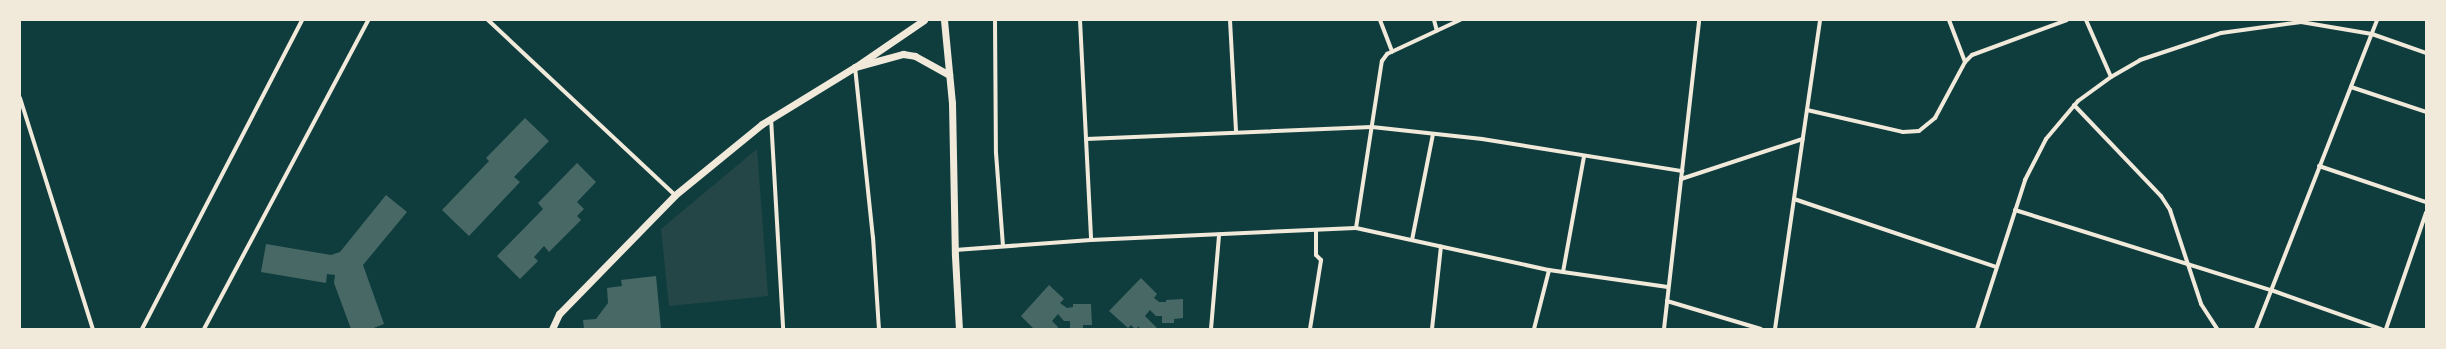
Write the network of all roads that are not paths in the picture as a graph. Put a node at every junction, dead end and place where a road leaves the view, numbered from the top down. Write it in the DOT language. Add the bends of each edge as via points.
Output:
graph roads {
  1 [pos="302,20"];
  2 [pos="368,20"];
  3 [pos="488,20"];
  4 [pos="924,20"];
  5 [pos="944,20"];
  6 [pos="994,20"];
  7 [pos="1080,20"];
  8 [pos="1230,20"];
  9 [pos="1380,20"];
  10 [pos="1434,20"];
  11 [pos="1460,20"];
  12 [pos="1699,20"];
  13 [pos="1820,20"];
  14 [pos="1949,20"];
  15 [pos="2067,20"];
  16 [pos="2086,20"];
  17 [pos="2377,20"];
  18 [pos="1437,31"];
  19 [pos="2372,34"];
  20 [pos="1392,52"];
  21 [pos="2426,53"];
  22 [pos="1965,62"];
  23 [pos="855,67"];
  24 [pos="949,75"];
  25 [pos="2111,77"];
  26 [pos="2351,87"];
  27 [pos="20,98"];
  28 [pos="2074,105"];
  29 [pos="1807,110"];
  30 [pos="2426,112"];
  31 [pos="771,117"];
  32 [pos="1372,127"];
  33 [pos="1236,132"];
  34 [pos="1433,134"];
  35 [pos="1086,139"];
  36 [pos="1803,139"];
  37 [pos="1584,156"];
  38 [pos="2319,166"];
  39 [pos="1682,171"];
  40 [pos="1681,179"];
  41 [pos="676,195"];
  42 [pos="1794,199"];
  43 [pos="2426,202"];
  44 [pos="2015,210"];
  45 [pos="2426,213"];
  46 [pos="1356,228"];
  47 [pos="1316,230"];
  48 [pos="1219,236"];
  49 [pos="1091,240"];
  50 [pos="1412,240"];
  51 [pos="1003,246"];
  52 [pos="1441,246"];
  53 [pos="955,250"];
  54 [pos="2188,264"];
  55 [pos="1996,267"];
  56 [pos="1549,270"];
  57 [pos="1563,272"];
  58 [pos="1668,288"];
  59 [pos="2271,290"];
  60 [pos="1667,300"];
  61 [pos="93,329"];
  62 [pos="142,329"];
  63 [pos="204,329"];
  64 [pos="552,329"];
  65 [pos="783,329"];
  66 [pos="879,329"];
  67 [pos="960,329"];
  68 [pos="1211,329"];
  69 [pos="1310,329"];
  70 [pos="1432,329"];
  71 [pos="1534,329"];
  72 [pos="1664,329"];
  73 [pos="1761,329"];
  74 [pos="1775,329"];
  75 [pos="1977,329"];
  76 [pos="2217,329"];
  77 [pos="2256,329"];
  78 [pos="2381,329"];
  79 [pos="2386,329"];
  1 -- 62 [label="street"];
  2 -- 63 [label="street"];
  3 -- 41 [label="street"];
  4 -- 23 [label="street"];
  5 -- 24 [label="street"];
  6 -- 51 [label="street" via="996,153"];
  7 -- 35 [label="street"];
  8 -- 33 [label="street"];
  9 -- 20 [label="street"];
  10 -- 18 [label="street"];
  11 -- 18 [label="street"];
  12 -- 39 [label="street"];
  13 -- 29 [label="street"];
  14 -- 22 [label="street"];
  15 -- 22 [label="street" via="1972,55"];
  16 -- 25 [label="street"];
  17 -- 19 [label="street"];
  18 -- 20 [label="street"];
  19 -- 21 [label="street"];
  19 -- 25 [label="street" via="2301,22 2222,33 2140,60"];
  19 -- 26 [label="street"];
  20 -- 32 [label="street" via="1382,61"];
  22 -- 29 [label="street" via="1935,118 1919,131 1904,132"];
  23 -- 24 [label="street" via="903,54 915,56"];
  23 -- 31 [label="street"];
  23 -- 66 [label="street" via="873,237"];
  24 -- 53 [label="street"];
  25 -- 28 [label="street"];
  26 -- 30 [label="street"];
  26 -- 38 [label="street"];
  27 -- 61 [label="street"];
  28 -- 44 [label="street" via="2046,139 2025,180"];
  28 -- 54 [label="street" via="2161,196 2170,210"];
  29 -- 36 [label="street"];
  31 -- 41 [label="street"];
  31 -- 65 [label="street"];
  32 -- 33 [label="street"];
  32 -- 34 [label="street"];
  32 -- 46 [label="street"];
  33 -- 35 [label="street"];
  34 -- 37 [label="street" via="1482,139"];
  34 -- 50 [label="street"];
  35 -- 49 [label="street"];
  36 -- 40 [label="street"];
  36 -- 42 [label="street"];
  37 -- 39 [label="street"];
  37 -- 57 [label="street"];
  38 -- 43 [label="street"];
  38 -- 59 [label="street"];
  39 -- 40 [label="street"];
  40 -- 58 [label="street"];
  41 -- 64 [label="street" via="559,314"];
  42 -- 55 [label="street"];
  42 -- 74 [label="street"];
  44 -- 54 [label="street"];
  44 -- 55 [label="street"];
  45 -- 79 [label="street"];
  46 -- 47 [label="street"];
  46 -- 50 [label="street"];
  47 -- 48 [label="street"];
  47 -- 69 [label="street" via="1316,255 1321,260"];
  48 -- 49 [label="street"];
  48 -- 68 [label="street"];
  49 -- 51 [label="street"];
  50 -- 52 [label="street"];
  51 -- 53 [label="street"];
  52 -- 56 [label="street"];
  52 -- 70 [label="street"];
  53 -- 67 [label="street"];
  54 -- 59 [label="street"];
  54 -- 76 [label="street" via="2202,304"];
  55 -- 75 [label="street"];
  56 -- 57 [label="street"];
  56 -- 71 [label="street"];
  57 -- 58 [label="street"];
  58 -- 60 [label="street"];
  59 -- 77 [label="street"];
  59 -- 78 [label="street"];
  60 -- 72 [label="street"];
  60 -- 73 [label="street"];
}
